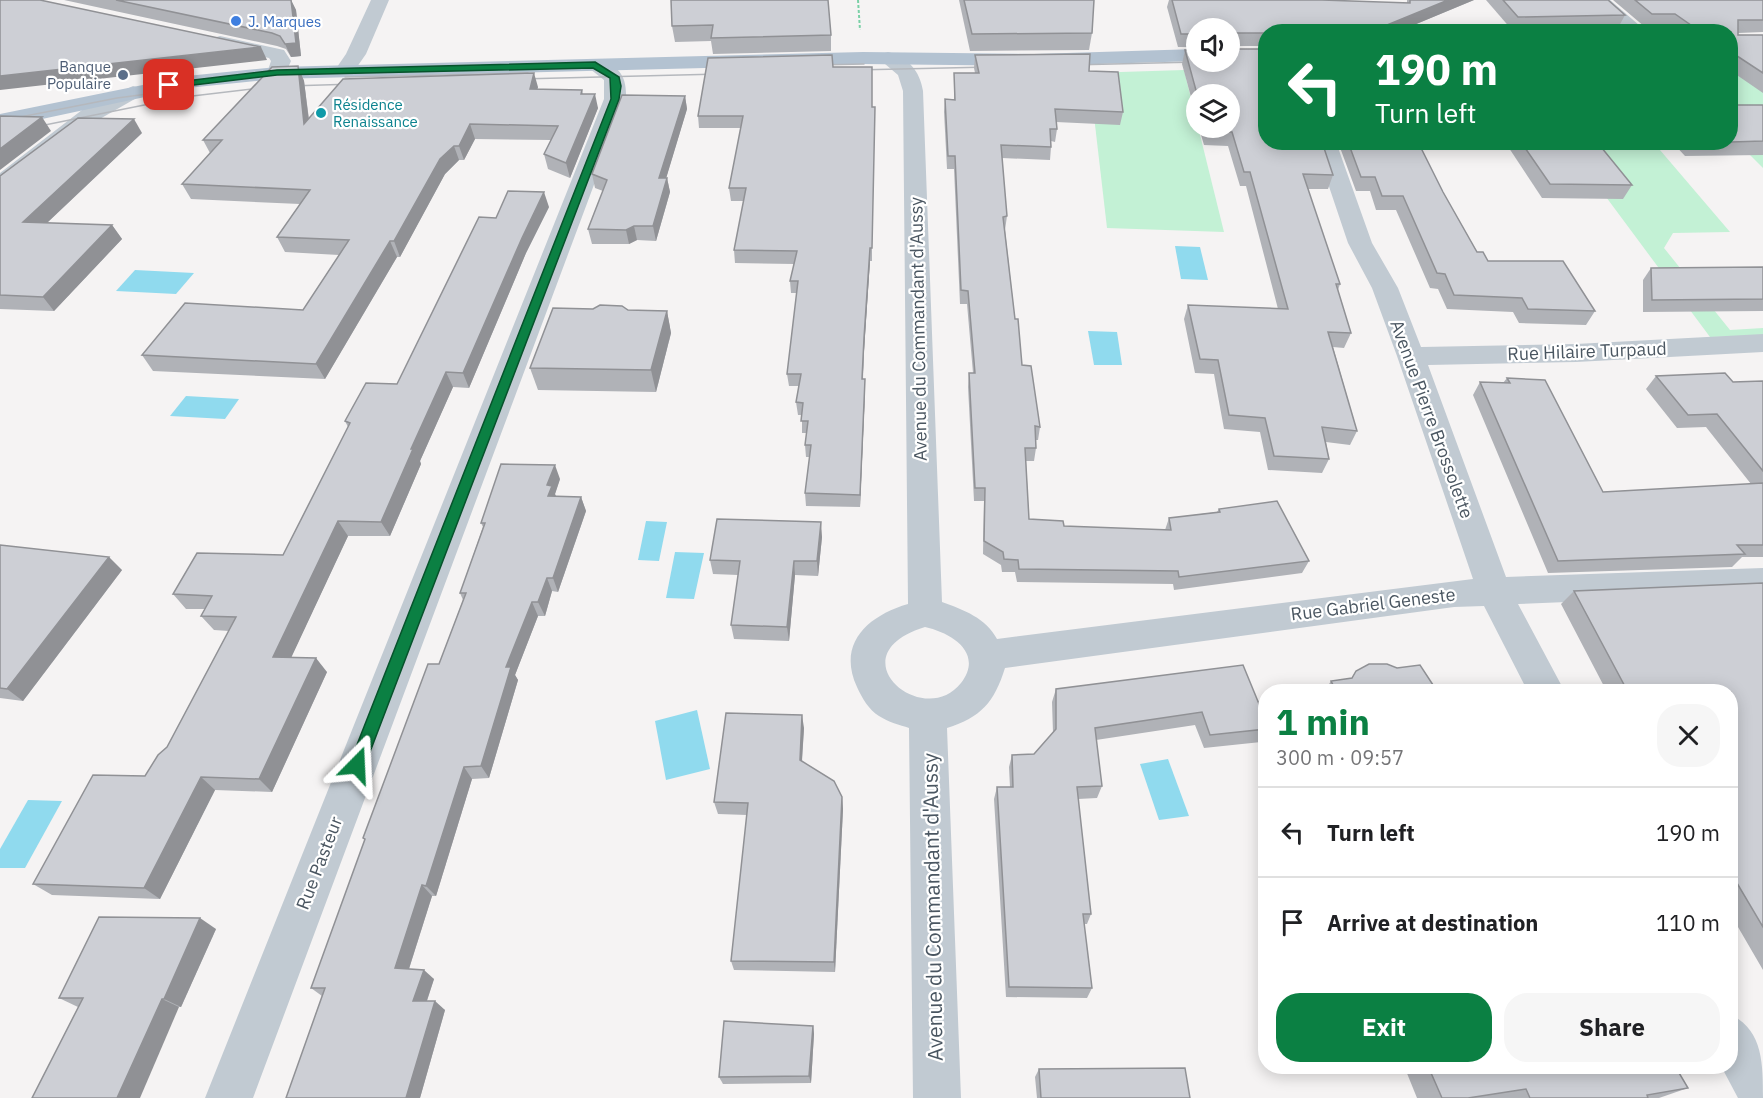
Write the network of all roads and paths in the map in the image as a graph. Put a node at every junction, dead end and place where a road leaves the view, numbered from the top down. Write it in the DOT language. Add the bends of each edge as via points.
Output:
graph roads {
  1 [pos="380,0"];
  2 [pos="1599,0"];
  3 [pos="1628,24"];
  4 [pos="200,37"];
  5 [pos="1186,55"];
  6 [pos="888,57"];
  7 [pos="595,65"];
  8 [pos="345,70"];
  9 [pos="277,73"];
  10 [pos="133,92"];
  11 [pos="0,121"];
  12 [pos="1328,150"];
  13 [pos="0,184"];
  14 [pos="1763,343"];
  15 [pos="1411,356"];
  16 [pos="1763,581"];
  17 [pos="1494,591"];
  18 [pos="925,613"];
  19 [pos="986,656"];
  20 [pos="1543,684"];
  21 [pos="928,715"];
  22 [pos="1738,1051"];
  23 [pos="228,1098"];
  24 [pos="937,1098"];
  25 [pos="1763,1098"];
  1 -- 8 [label="street"];
  2 -- 3 [label="street"];
  4 -- 9 [label="street" via="277,54 281,61"];
  5 -- 6 [label="main road" via="1034,60"];
  6 -- 7 [label="main road"];
  6 -- 18 [label="street, Avenue du Commandant d'Aussy" via="909,74 913,91"];
  7 -- 8 [label="main road"];
  7 -- 23 [label="street, Rue Pasteur" via="614,77 616,91"];
  8 -- 9 [label="main road"];
  9 -- 10 [label="main road"];
  10 -- 11 [label="main road"];
  10 -- 13 [label="street" via="90,115"];
  12 -- 15 [label="street, Avenue Pierre Brossolette" via="1360,243 1385,288"];
  14 -- 15 [label="street, Rue Hilaire Turpaud" via="1576,353"];
  15 -- 17 [label="street, Avenue Pierre Brossolette"];
  16 -- 17 [label="street, Rue Gabriel Geneste"];
  17 -- 19 [label="street, Rue Gabriel Geneste" via="1454,593"];
  17 -- 20 [label="street, Avenue Pierre Brossolette"];
  18 -- 19 [label="street" via="942,615 971,630"];
  18 -- 21 [label="street" via="905,616 881,630 868,654 868,671 875,688 888,702"];
  19 -- 21 [label="street" via="987,674 979,690 949,712"];
  21 -- 24 [label="street, Avenue du Commandant d'Aussy"];
  22 -- 25 [label="street"];
}
